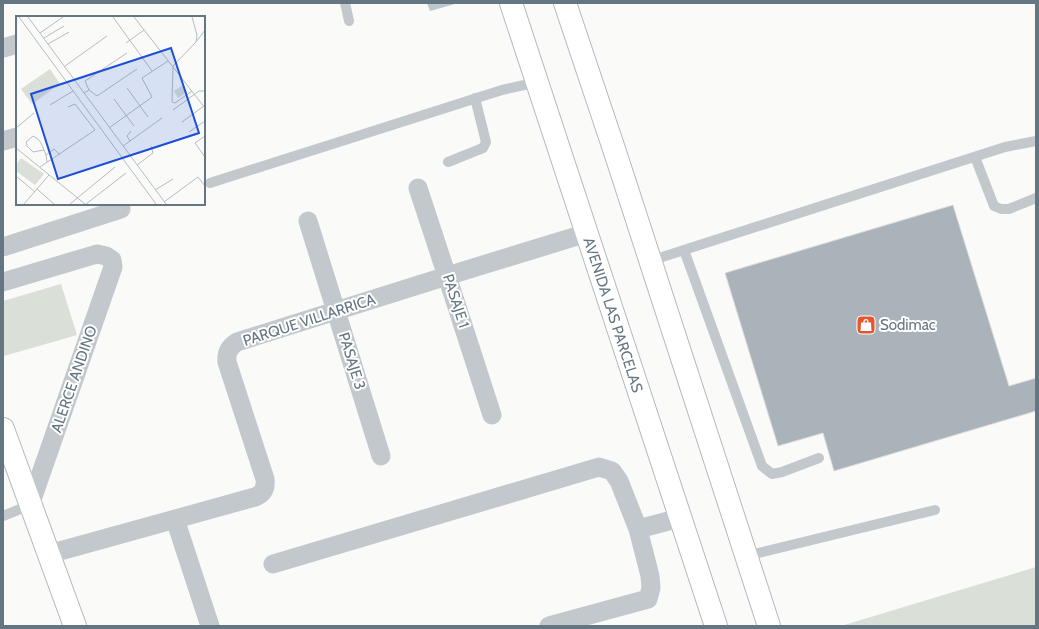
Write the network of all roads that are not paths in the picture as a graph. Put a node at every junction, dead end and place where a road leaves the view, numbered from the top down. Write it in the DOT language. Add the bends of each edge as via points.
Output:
graph roads {
  1 [pos="345,3"];
  2 [pos="511,3"];
  3 [pos="565,3"];
  4 [pos="349,21"];
  5 [pos="16,44"];
  6 [pos="3,48"];
  7 [pos="538,82"];
  8 [pos="475,98"];
  9 [pos="16,137"];
  10 [pos="3,141"];
  11 [pos="1036,141"];
  12 [pos="975,156"];
  13 [pos="448,162"];
  14 [pos="210,183"];
  15 [pos="418,188"];
  16 [pos="1036,198"];
  17 [pos="121,209"];
  18 [pos="308,221"];
  19 [pos="586,233"];
  20 [pos="3,247"];
  21 [pos="684,250"];
  22 [pos="650,261"];
  23 [pos="447,276"];
  24 [pos="3,282"];
  25 [pos="337,311"];
  26 [pos="492,415"];
  27 [pos="3,429"];
  28 [pos="381,456"];
  29 [pos="819,458"];
  30 [pos="30,505"];
  31 [pos="935,510"];
  32 [pos="3,516"];
  33 [pos="680,518"];
  34 [pos="175,519"];
  35 [pos="638,529"];
  36 [pos="49,554"];
  37 [pos="746,556"];
  38 [pos="273,564"];
  39 [pos="75,626"];
  40 [pos="210,626"];
  41 [pos="549,626"];
  42 [pos="716,626"];
  43 [pos="769,626"];
  1 -- 4 [label="lane"];
  2 -- 7 [label="main road, AVENIDA LAS PARCELAS"];
  3 -- 22 [label="main road"];
  5 -- 6 [label="street"];
  7 -- 8 [label="lane"];
  7 -- 19 [label="main road, AVENIDA LAS PARCELAS"];
  8 -- 13 [label="lane" via="486,142 483,148"];
  8 -- 14 [label="lane"];
  9 -- 10 [label="street"];
  11 -- 12 [label="lane"];
  12 -- 16 [label="lane" via="994,206 1009,209"];
  12 -- 21 [label="lane"];
  15 -- 23 [label="street, PASAJE 1"];
  17 -- 20 [label="street"];
  18 -- 25 [label="street, PASAJE 3"];
  19 -- 23 [label="street, PARQUE VILLARRICA"];
  19 -- 33 [label="main road, AVENIDA LAS PARCELAS"];
  21 -- 22 [label="lane"];
  21 -- 29 [label="lane" via="762,466 772,474"];
  22 -- 37 [label="main road"];
  23 -- 25 [label="street, PARQUE VILLARRICA"];
  23 -- 26 [label="street, PASAJE 1"];
  24 -- 30 [label="street, ALERCE ANDINO" via="97,254 112,260 113,267"];
  25 -- 28 [label="street, PASAJE 3"];
  25 -- 34 [label="street, PARQUE VILLARRICA" via="232,345 227,362 266,484 255,497"];
  27 -- 30 [label="main road"];
  30 -- 32 [label="lane"];
  30 -- 36 [label="main road"];
  31 -- 37 [label="lane"];
  33 -- 35 [label="street"];
  33 -- 42 [label="main road, AVENIDA LAS PARCELAS"];
  34 -- 36 [label="street, PARQUE VILLARRICA"];
  34 -- 40 [label="street"];
  35 -- 38 [label="street" via="619,481 612,471 599,467"];
  35 -- 41 [label="street" via="650,576 651,588 648,599"];
  36 -- 39 [label="main road"];
  37 -- 43 [label="main road"];
}
